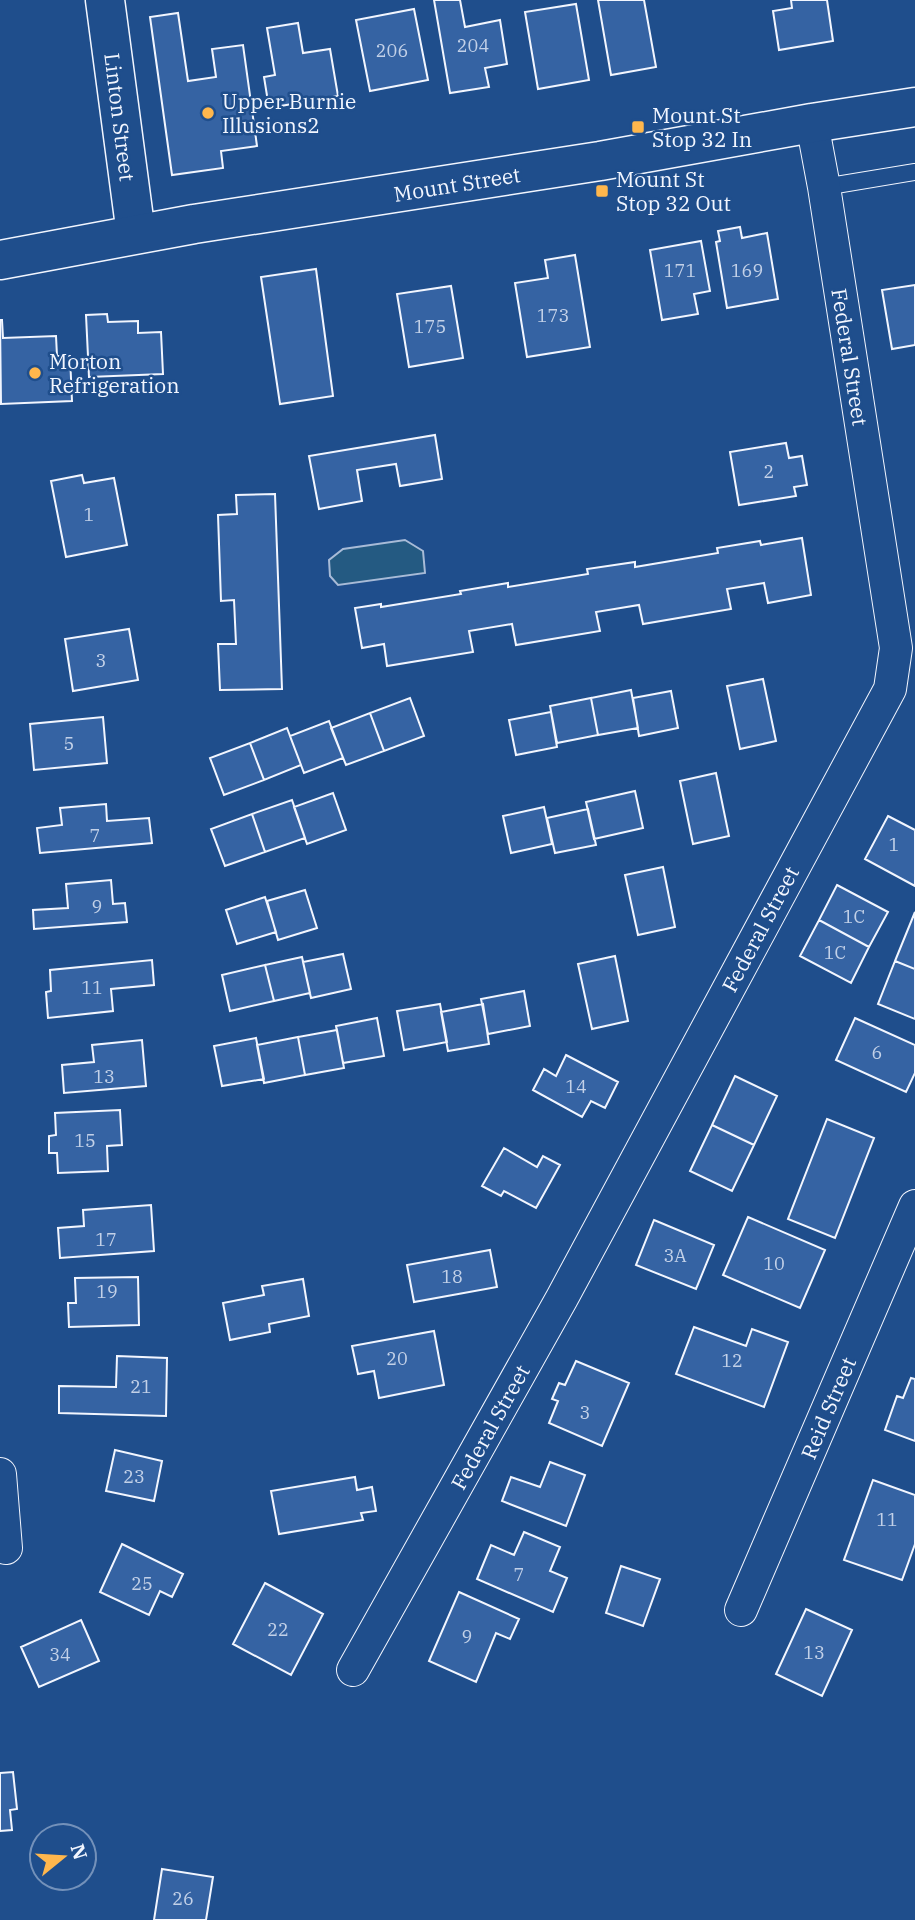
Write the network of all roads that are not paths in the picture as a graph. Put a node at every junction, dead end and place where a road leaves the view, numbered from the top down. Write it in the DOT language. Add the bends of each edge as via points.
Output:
graph roads {
  1 [pos="105,0"];
  2 [pos="915,107"];
  3 [pos="811,123"];
  4 [pos="915,172"];
  5 [pos="824,187"];
  6 [pos="136,234"];
  7 [pos="0,260"];
  8 [pos="906,646"];
  9 [pos="915,1206"];
  10 [pos="0,1474"];
  11 [pos="6,1548"];
  12 [pos="741,1610"];
  13 [pos="353,1670"];
  1 -- 6 [label="main road, Linton Street"];
  2 -- 3 [label="main road, Mount Street"];
  3 -- 5 [label="street, Federal Street"];
  3 -- 6 [label="main road, Mount Street"];
  4 -- 5 [label="lane"];
  5 -- 8 [label="street, Federal Street"];
  6 -- 7 [label="main road, Mount Street"];
  8 -- 13 [label="street, Federal Street" via="890,690 562,1298"];
  9 -- 12 [label="street, Reid Street"];
  10 -- 11 [label="street"];
}
